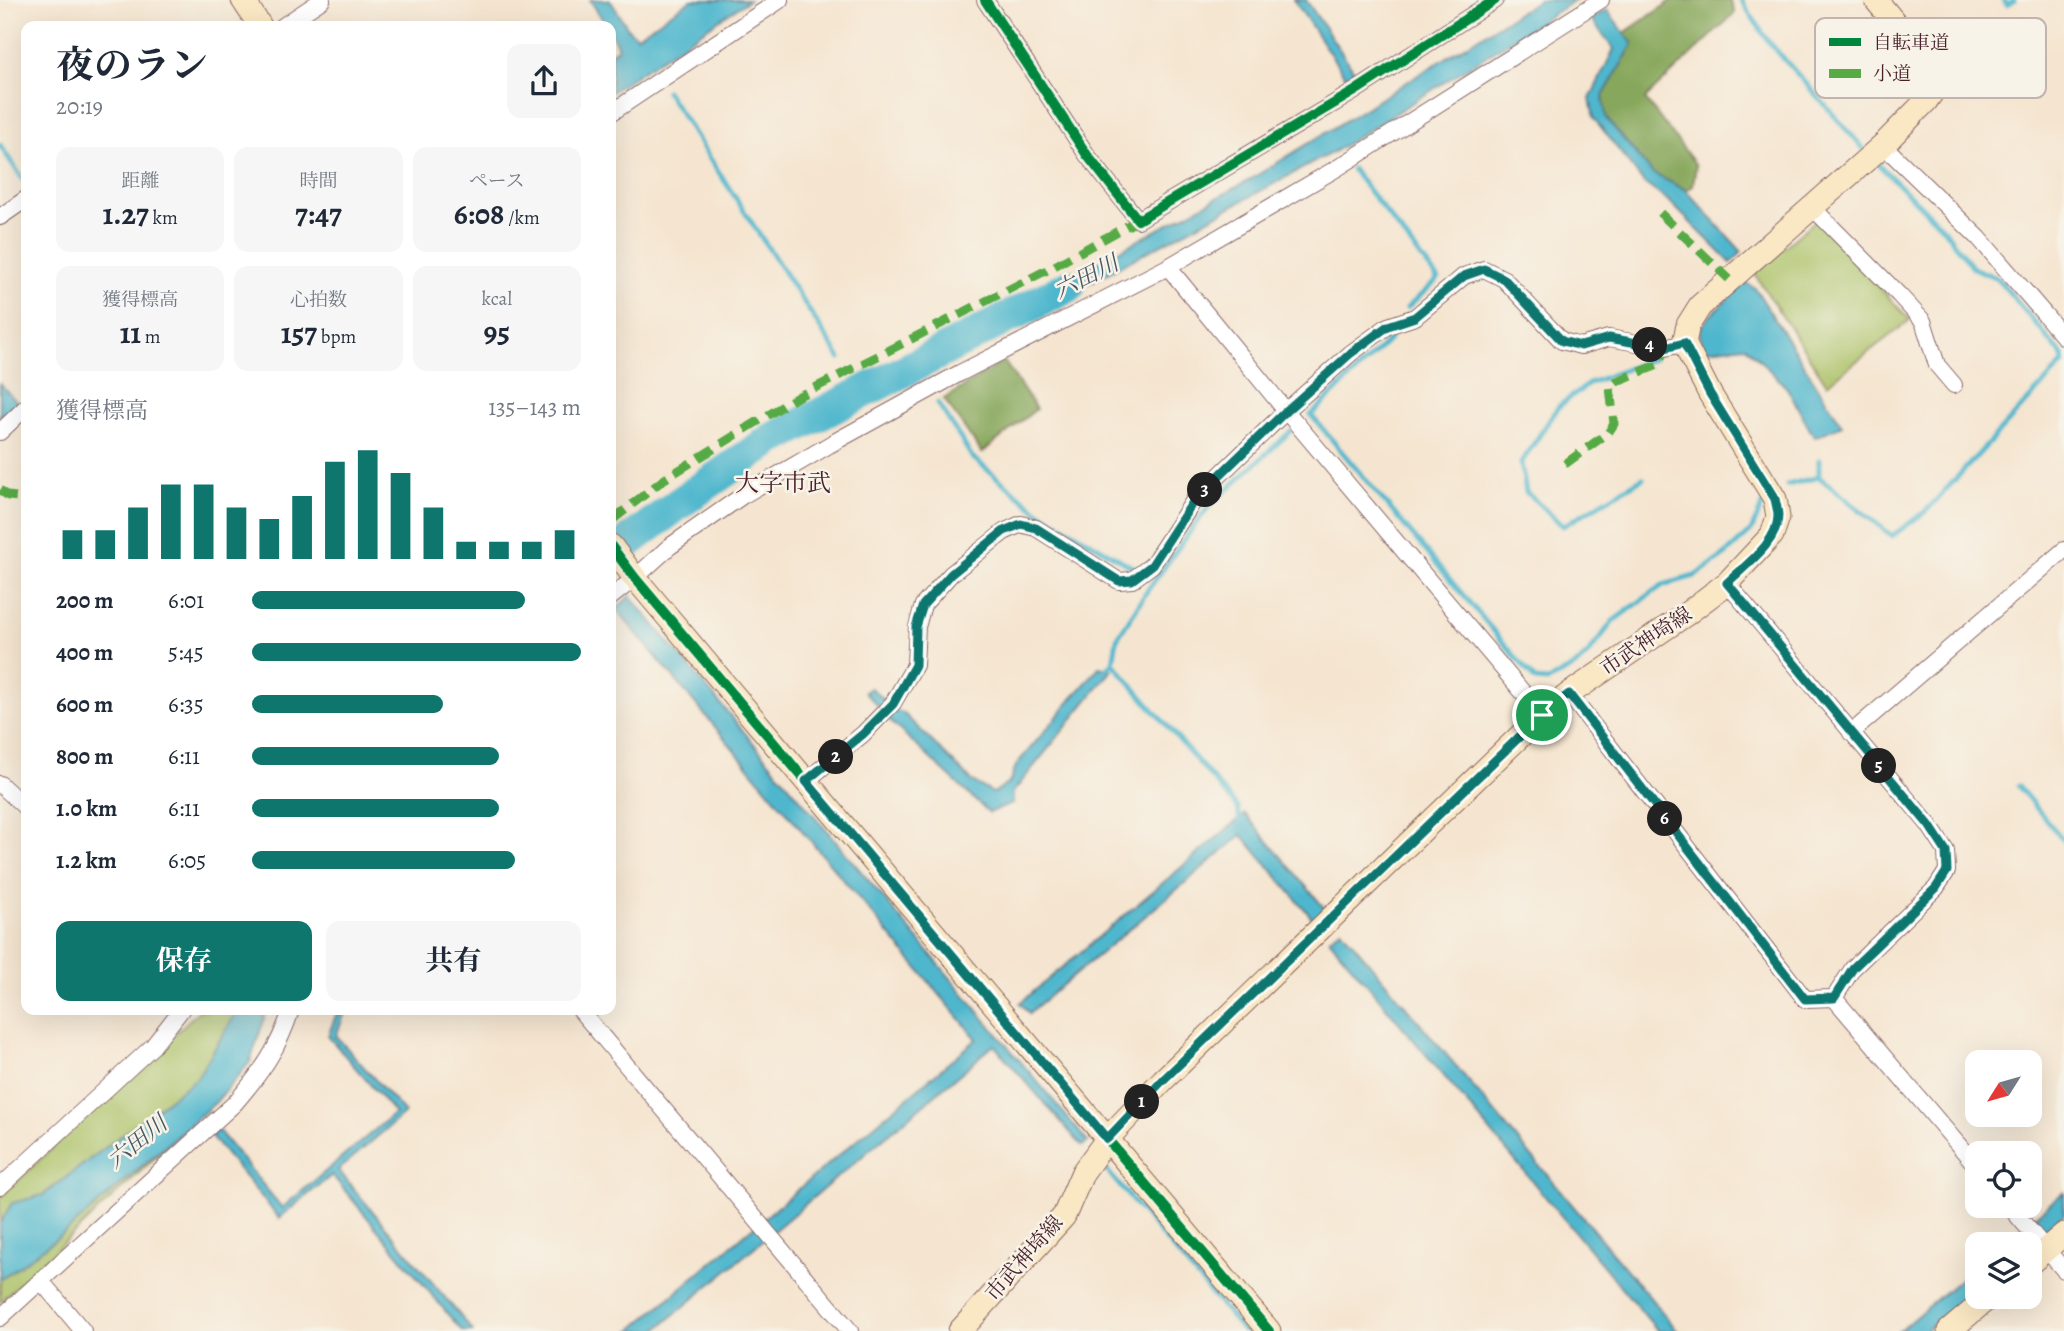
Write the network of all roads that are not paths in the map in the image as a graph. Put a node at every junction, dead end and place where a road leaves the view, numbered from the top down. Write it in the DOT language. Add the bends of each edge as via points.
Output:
graph roads {
  1 [pos="243,0"];
  2 [pos="322,0"];
  3 [pos="780,0"];
  4 [pos="985,0"];
  5 [pos="1495,0"];
  6 [pos="1601,0"];
  7 [pos="1876,0"];
  8 [pos="1891,18"];
  9 [pos="257,21"];
  10 [pos="290,21"];
  11 [pos="1928,98"];
  12 [pos="616,110"];
  13 [pos="1883,145"];
  14 [pos="1812,207"];
  15 [pos="21,208"];
  16 [pos="0,217"];
  17 [pos="1168,267"];
  18 [pos="2064,337"];
  19 [pos="1684,343"];
  20 [pos="1954,385"];
  21 [pos="1286,411"];
  22 [pos="21,412"];
  23 [pos="0,432"];
  24 [pos="2064,550"];
  25 [pos="616,553"];
  26 [pos="635,579"];
  27 [pos="1727,583"];
  28 [pos="616,593"];
  29 [pos="1569,694"];
  30 [pos="1542,715"];
  31 [pos="1852,733"];
  32 [pos="806,781"];
  33 [pos="0,784"];
  34 [pos="21,803"];
  35 [pos="1834,998"];
  36 [pos="177,1015"];
  37 [pos="289,1015"];
  38 [pos="584,1015"];
  39 [pos="1107,1139"];
  40 [pos="1965,1153"];
  41 [pos="0,1187"];
  42 [pos="2064,1234"];
  43 [pos="2042,1250"];
  44 [pos="2042,1254"];
  45 [pos="2064,1270"];
  46 [pos="41,1281"];
  47 [pos="1975,1309"];
  48 [pos="0,1318"];
  49 [pos="83,1331"];
  50 [pos="850,1331"];
  51 [pos="960,1331"];
  52 [pos="1269,1331"];
  53 [pos="1948,1331"];
  1 -- 9 [label="main road"];
  2 -- 10 [label="street"];
  3 -- 12 [label="street"];
  4 -- 5 [label="street" via="1087,155 1138,220 1355,91"];
  6 -- 17 [label="street" via="1339,167"];
  7 -- 8 [label="main road"];
  11 -- 13 [label="main road"];
  13 -- 14 [label="main road"];
  13 -- 18 [label="street" via="1979,238"];
  14 -- 19 [label="main road" via="1700,306"];
  14 -- 20 [label="street" via="1923,321 1937,365"];
  15 -- 16 [label="street"];
  17 -- 21 [label="street"];
  17 -- 26 [label="street" via="960,373 742,496 679,540"];
  19 -- 21 [label="street" via="1665,348 1609,338 1581,346 1562,341 1504,279 1484,269 1464,276 1415,317 1388,326"];
  19 -- 27 [label="main road, 市武神埼線" via="1775,499 1778,517 1772,535"];
  21 -- 30 [label="street"];
  21 -- 32 [label="street" via="1195,499 1152,565 1132,580 1119,581 1036,528 1021,524 1004,531 951,574 923,605 916,627 915,665 888,709"];
  22 -- 23 [label="street"];
  24 -- 31 [label="street"];
  25 -- 26 [label="main road"];
  26 -- 28 [label="street"];
  26 -- 32 [label="main road"];
  27 -- 29 [label="main road, 市武神埼線"];
  27 -- 31 [label="street"];
  29 -- 30 [label="main road, 市武神埼線"];
  29 -- 35 [label="street" via="1805,999"];
  30 -- 39 [label="main road, 市武神埼線"];
  31 -- 35 [label="street" via="1929,825 1946,851 1947,871 1936,888 1853,968"];
  32 -- 39 [label="main road"];
  33 -- 34 [label="street"];
  35 -- 40 [label="street"];
  36 -- 41 [label="street" via="153,1046"];
  37 -- 46 [label="street" via="262,1071 235,1103"];
  38 -- 50 [label="street"];
  39 -- 51 [label="main road, 市武神埼線" via="1083,1172 1064,1216"];
  39 -- 52 [label="main road"];
  42 -- 43 [label="main road"];
  44 -- 45 [label="street"];
  46 -- 48 [label="street"];
  46 -- 49 [label="street"];
  47 -- 53 [label="main road"];
}
